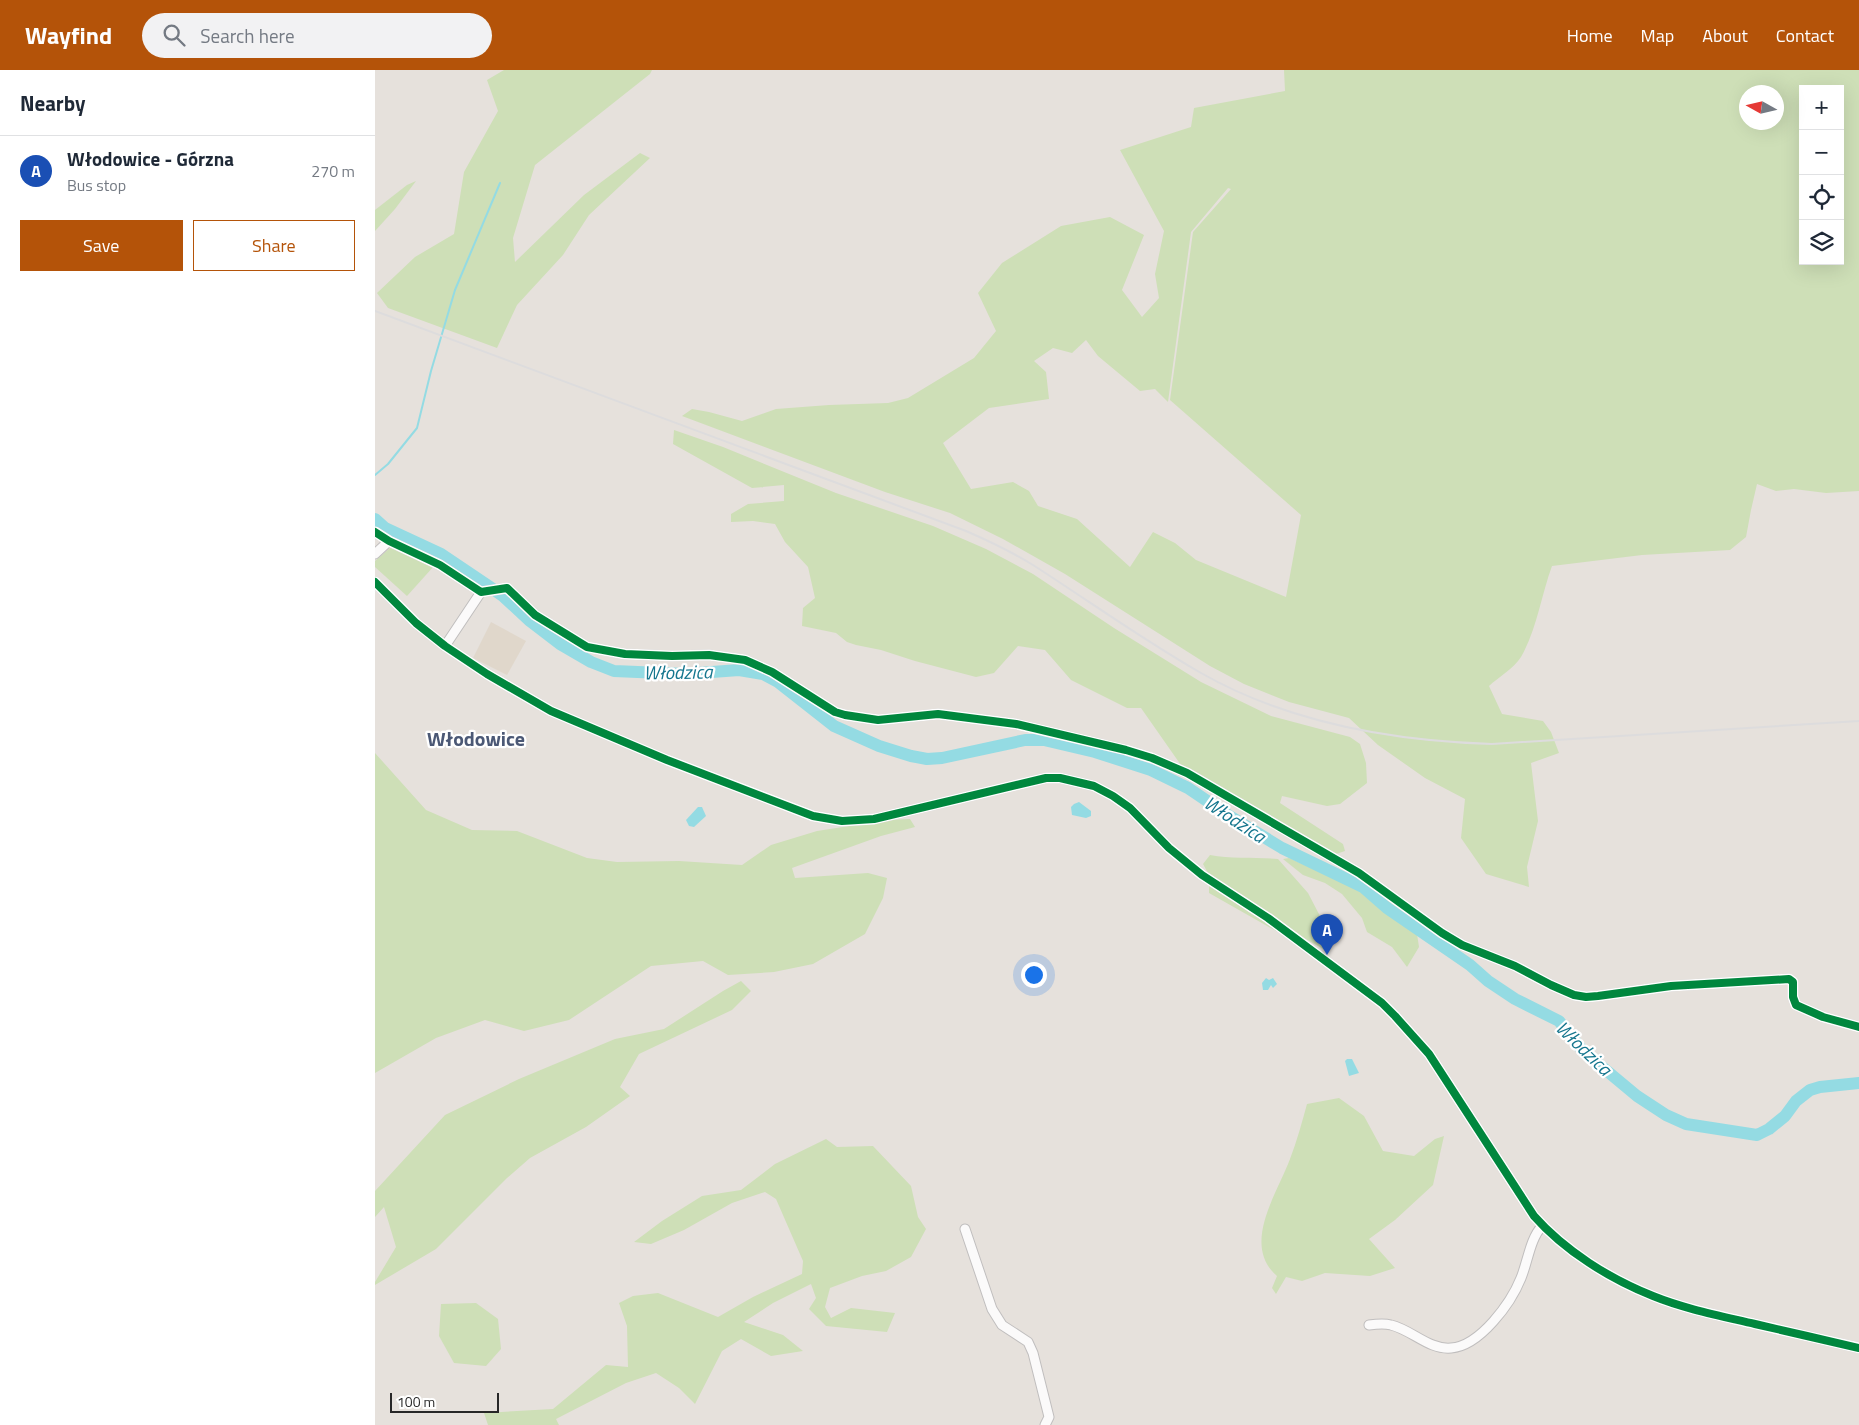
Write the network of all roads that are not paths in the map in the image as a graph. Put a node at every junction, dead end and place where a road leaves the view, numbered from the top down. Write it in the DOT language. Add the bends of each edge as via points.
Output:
graph roads {
  1 [pos="375,532"];
  2 [pos="389,541"];
  3 [pos="375,554"];
  4 [pos="375,582"];
  5 [pos="483,591"];
  6 [pos="445,646"];
  7 [pos="1859,1027"];
  8 [pos="1542,1226"];
  9 [pos="965,1229"];
  10 [pos="1369,1325"];
  11 [pos="1859,1348"];
  12 [pos="1045,1425"];
  1 -- 2 [label="street"];
  2 -- 3 [label="street"];
  2 -- 5 [label="street" via="440,565"];
  4 -- 6 [label="street" via="416,623"];
  5 -- 6 [label="street"];
  5 -- 7 [label="street" via="507,588 535,615 587,647 633,654 709,655 745,660 845,715 878,720 938,714 1017,724 1152,758 1187,773 1359,873 1462,945 1575,994 1598,996 1671,986 1789,980 1793,982 1796,1005"];
  6 -- 8 [label="street" via="551,711 813,816 841,821 874,819 1046,778 1094,786 1130,808 1169,848 1202,875 1268,918 1395,1016 1429,1054"];
  8 -- 10 [label="street" via="1536,1232 1521,1279 1502,1312 1484,1332 1465,1344 1442,1348 1391,1324"];
  8 -- 11 [label="street" via="1587,1260 1653,1296"];
  9 -- 12 [label="street" via="992,1309 1002,1325 1028,1342 1033,1353 1049,1417"];
}
